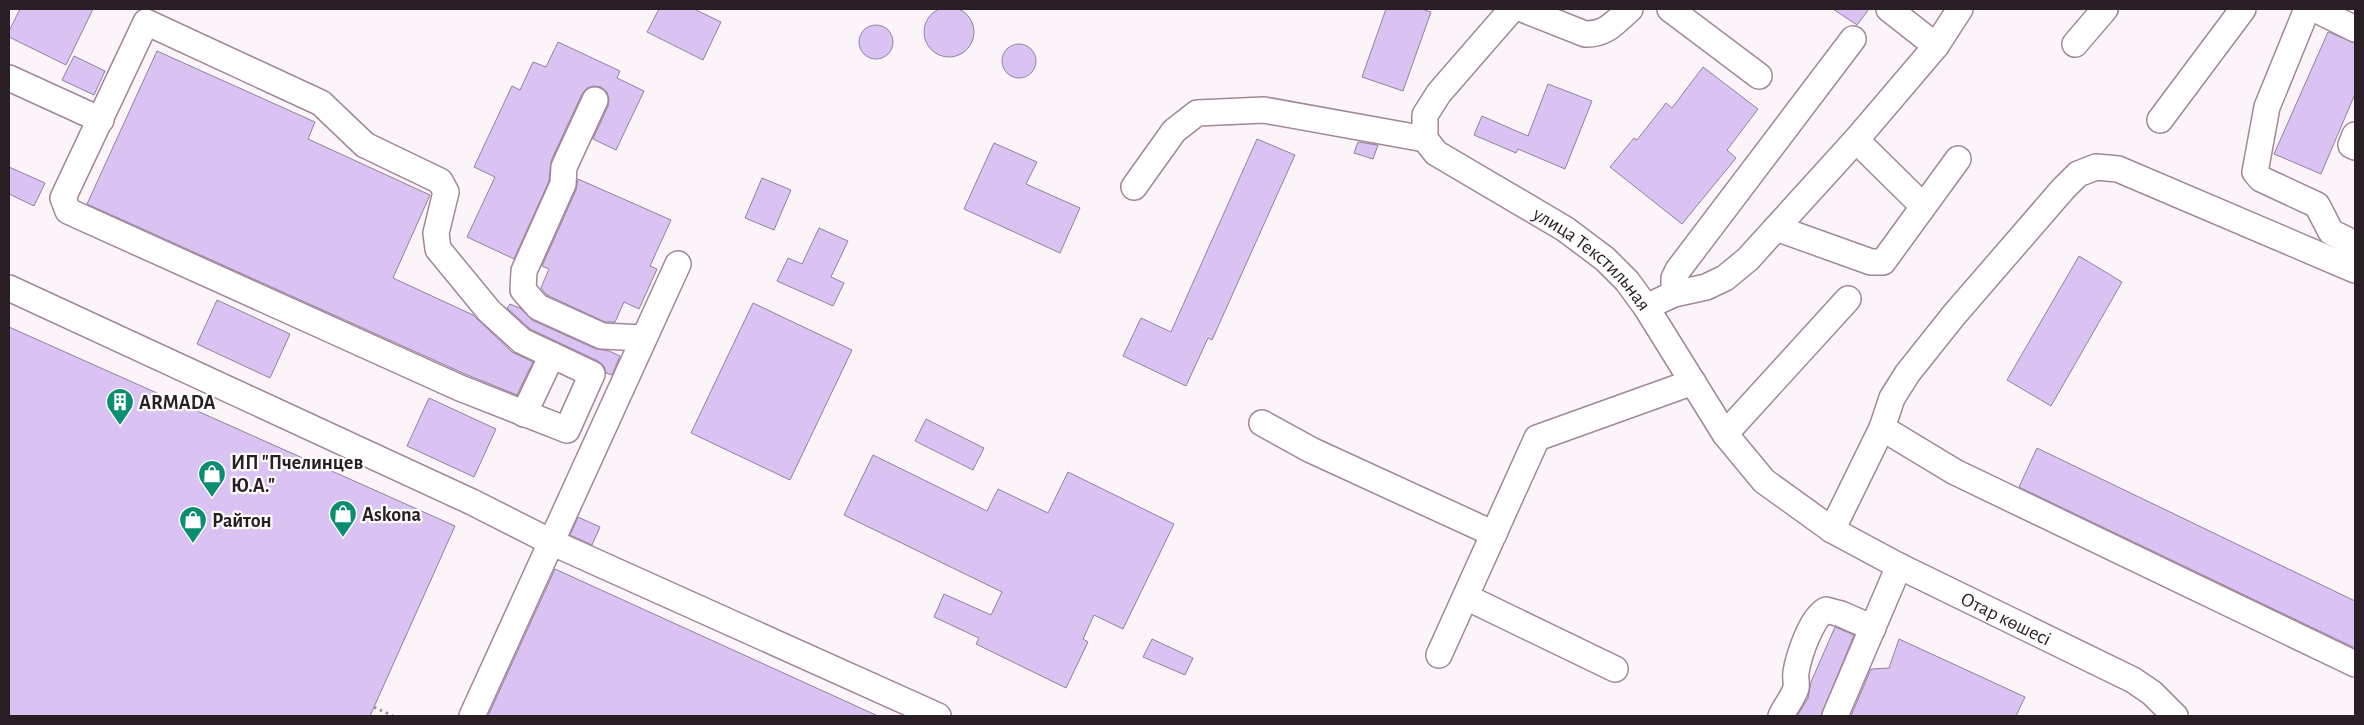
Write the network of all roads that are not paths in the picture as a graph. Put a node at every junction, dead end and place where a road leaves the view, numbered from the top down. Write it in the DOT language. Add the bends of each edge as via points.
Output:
graph roads {
  1 [pos="1512,9"];
  2 [pos="1522,9"];
  3 [pos="1630,9"];
  4 [pos="1670,9"];
  5 [pos="1888,9"];
  6 [pos="1960,9"];
  7 [pos="2105,9"];
  8 [pos="2243,9"];
  9 [pos="2308,9"];
  10 [pos="2315,9"];
  11 [pos="2355,29"];
  12 [pos="1853,39"];
  13 [pos="2075,44"];
  14 [pos="1936,46"];
  15 [pos="1759,76"];
  16 [pos="9,78"];
  17 [pos="594,100"];
  18 [pos="101,120"];
  19 [pos="2160,120"];
  20 [pos="2355,135"];
  21 [pos="1425,139"];
  22 [pos="1856,140"];
  23 [pos="2355,147"];
  24 [pos="1958,159"];
  25 [pos="1134,187"];
  26 [pos="1923,206"];
  27 [pos="1776,228"];
  28 [pos="2355,244"];
  29 [pos="678,264"];
  30 [pos="2355,270"];
  31 [pos="9,288"];
  32 [pos="1674,294"];
  33 [pos="1848,299"];
  34 [pos="1646,307"];
  35 [pos="644,338"];
  36 [pos="552,355"];
  37 [pos="1693,382"];
  38 [pos="524,414"];
  39 [pos="1262,424"];
  40 [pos="1882,428"];
  41 [pos="1725,434"];
  42 [pos="1832,530"];
  43 [pos="1494,534"];
  44 [pos="551,542"];
  45 [pos="1899,566"];
  46 [pos="1466,597"];
  47 [pos="1873,628"];
  48 [pos="1439,656"];
  49 [pos="2355,664"];
  50 [pos="1615,669"];
  51 [pos="472,716"];
  52 [pos="938,716"];
  53 [pos="1781,716"];
  54 [pos="1835,716"];
  55 [pos="2175,716"];
  1 -- 21 [label="street" via="1439,93 1425,115"];
  2 -- 3 [label="street" via="1585,34 1602,33"];
  4 -- 15 [label="street"];
  5 -- 14 [label="street"];
  6 -- 14 [label="street"];
  7 -- 13 [label="street"];
  8 -- 19 [label="street"];
  9 -- 28 [label="street" via="2267,108 2255,172 2261,179 2317,206 2331,232"];
  10 -- 11 [label="street"];
  12 -- 32 [label="street" via="1678,270 1674,278"];
  14 -- 22 [label="street"];
  16 -- 18 [label="street"];
  17 -- 35 [label="street" via="524,271 523,290 538,308 602,336"];
  18 -- 36 [label="street" via="146,22 322,104 365,145 440,181 446,192 436,233 438,249 489,311 522,341"];
  18 -- 38 [label="street" via="63,198 68,211"];
  20 -- 23 [label="street" via="2351,145"];
  21 -- 25 [label="street" via="1264,110 1197,113 1174,131"];
  21 -- 34 [label="street, улица Текстильная" via="1436,153 1565,228 1627,280"];
  22 -- 26 [label="street"];
  22 -- 27 [label="street"];
  24 -- 26 [label="street"];
  26 -- 27 [label="street" via="1883,262 1871,262"];
  27 -- 32 [label="street" via="1748,259 1725,278 1706,287"];
  29 -- 35 [label="street"];
  30 -- 40 [label="street" via="2118,168 2096,167 2078,174 2063,189 1954,315 1907,374 1892,398"];
  31 -- 44 [label="street" via="472,502"];
  32 -- 34 [label="street"];
  33 -- 41 [label="street"];
  34 -- 37 [label="street, улица Текстильная"];
  35 -- 44 [label="street"];
  36 -- 38 [label="street"];
  36 -- 38 [label="street" via="592,374 567,430"];
  37 -- 41 [label="street, улица Текстильная"];
  37 -- 43 [label="street" via="1537,438"];
  39 -- 43 [label="street" via="1311,450"];
  40 -- 42 [label="street"];
  40 -- 49 [label="street" via="1954,472"];
  41 -- 42 [label="street, улица Текстильная" via="1764,481"];
  42 -- 45 [label="street, Отар көшесі"];
  43 -- 46 [label="street"];
  44 -- 51 [label="street"];
  44 -- 52 [label="street"];
  45 -- 47 [label="street"];
  45 -- 55 [label="street, Отар көшесі" via="2133,680"];
  46 -- 48 [label="street"];
  46 -- 50 [label="street"];
  47 -- 53 [label="street" via="1841,614 1826,610 1820,613 1802,651 1796,687"];
  47 -- 54 [label="street"];
}
